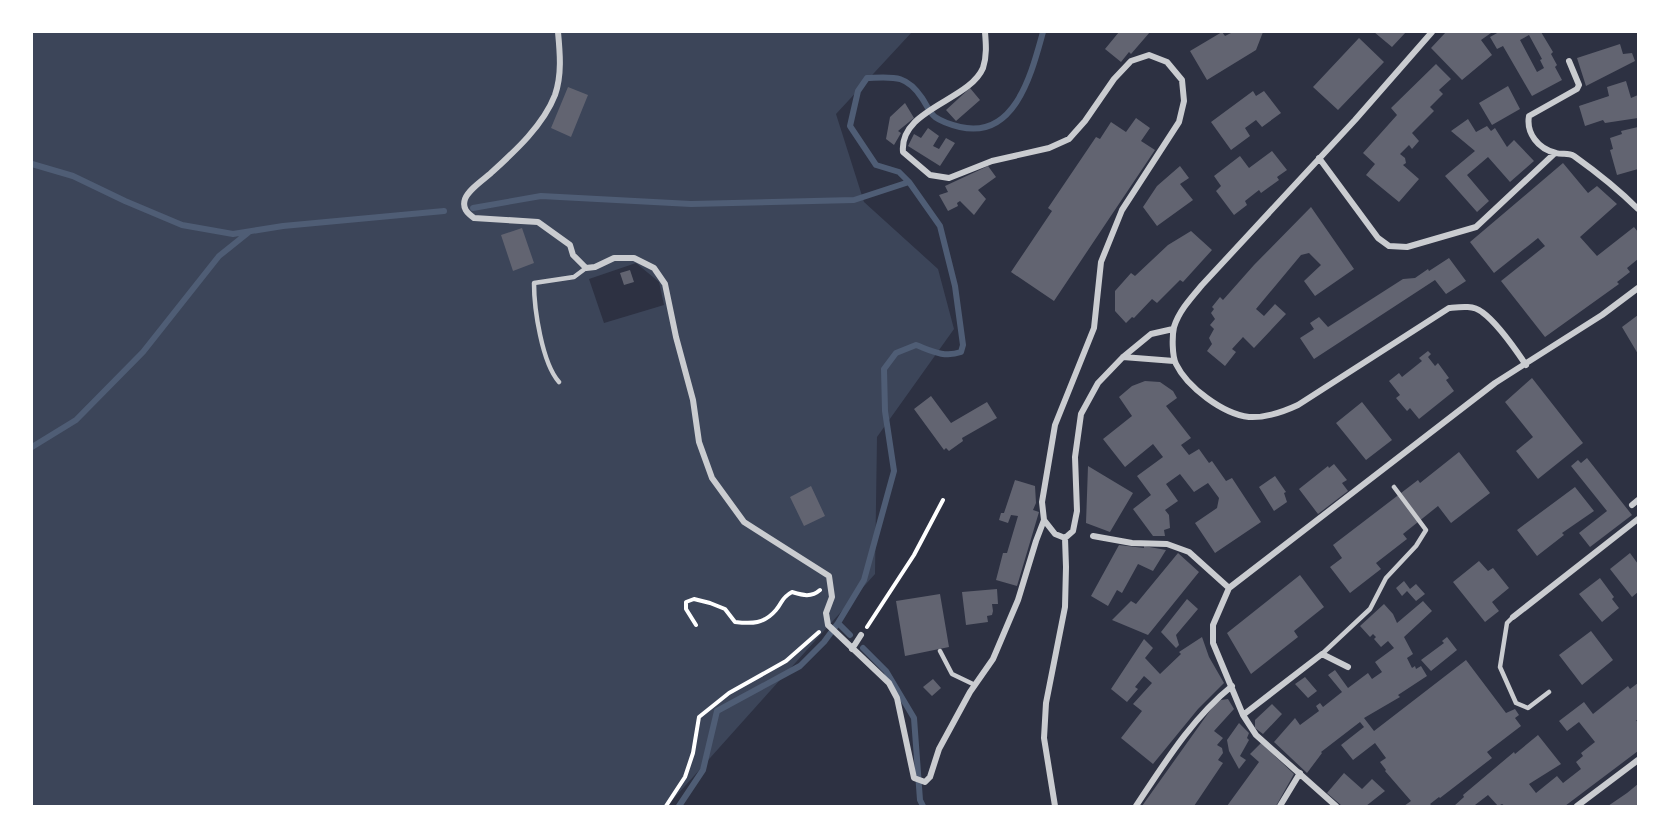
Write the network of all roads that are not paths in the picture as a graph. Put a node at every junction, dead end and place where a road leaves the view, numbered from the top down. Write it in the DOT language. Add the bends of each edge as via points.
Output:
graph roads {
  1 [pos="558,32"];
  2 [pos="985,32"];
  3 [pos="1432,32"];
  4 [pos="1569,61"];
  5 [pos="1555,153"];
  6 [pos="1319,158"];
  7 [pos="1638,209"];
  8 [pos="586,268"];
  9 [pos="1638,288"];
  10 [pos="1173,329"];
  11 [pos="1123,357"];
  12 [pos="1174,361"];
  13 [pos="1526,365"];
  14 [pos="559,382"];
  15 [pos="1394,487"];
  16 [pos="1638,500"];
  17 [pos="1632,505"];
  18 [pos="1638,519"];
  19 [pos="1044,520"];
  20 [pos="1093,536"];
  21 [pos="1065,538"];
  22 [pos="1229,588"];
  23 [pos="1513,617"];
  24 [pos="861,635"];
  25 [pos="852,649"];
  26 [pos="940,651"];
  27 [pos="1322,654"];
  28 [pos="1348,667"];
  29 [pos="975,685"];
  30 [pos="1232,686"];
  31 [pos="1549,692"];
  32 [pos="1243,715"];
  33 [pos="1638,760"];
  34 [pos="1300,773"];
  35 [pos="1055,807"];
  36 [pos="1136,807"];
  37 [pos="1280,807"];
  38 [pos="1336,807"];
  39 [pos="1577,807"];
  1 -- 8 [label="street" via="561,62 555,95 537,126 465,197 464,206 474,218 538,222 570,245 573,255"];
  2 -- 19 [label="street" via="987,50 982,70 968,85 918,120 902,142 903,152 930,175 949,178 1069,139 1131,61 1149,55 1167,62 1182,80 1184,101 1179,122 1122,210 1101,262 1094,328 1055,425 1042,502"];
  3 -- 6 [label="street"];
  4 -- 5 [label="street" via="1579,85 1577,89 1529,116 1527,125 1542,147"];
  5 -- 6 [label="street" via="1476,227 1407,247 1389,246 1378,238"];
  5 -- 7 [label="street" via="1571,154"];
  6 -- 10 [label="street" via="1202,285 1183,308"];
  8 -- 14 [label="lane" via="574,277 534,283 540,334"];
  8 -- 25 [label="street" via="614,258 634,258 654,268 665,284 699,442 712,478 744,522 829,576 832,597 826,613 828,625"];
  9 -- 13 [label="street"];
  10 -- 11 [label="street" via="1151,334"];
  10 -- 12 [label="street"];
  11 -- 12 [label="street"];
  11 -- 21 [label="street" via="1098,383 1081,414 1075,457 1077,511 1073,531"];
  12 -- 13 [label="street" via="1200,393 1223,407 1249,417 1279,414 1449,308 1468,307 1482,311"];
  13 -- 22 [label="street" via="1496,383"];
  15 -- 27 [label="lane" via="1426,530 1386,578 1370,609"];
  16 -- 17 [label="street"];
  18 -- 23 [label="street"];
  19 -- 21 [label="street" via="1054,534"];
  19 -- 29 [label="street" via="1003,636"];
  20 -- 22 [label="street" via="1167,544 1189,552"];
  21 -- 35 [label="street" via="1065,607 1046,703 1044,738"];
  22 -- 30 [label="street" via="1213,625 1213,643"];
  23 -- 31 [label="lane" via="1508,623 1500,667 1516,703 1528,708"];
  24 -- 25 [label="street"];
  25 -- 29 [label="street" via="888,683 897,698 914,778 925,782 939,748"];
  26 -- 29 [label="lane" via="952,674"];
  27 -- 28 [label="street"];
  27 -- 32 [label="street"];
  30 -- 32 [label="street"];
  30 -- 36 [label="street" via="1211,703"];
  32 -- 34 [label="street" via="1256,735"];
  33 -- 39 [label="street"];
  34 -- 37 [label="street"];
  34 -- 38 [label="street"];
}
